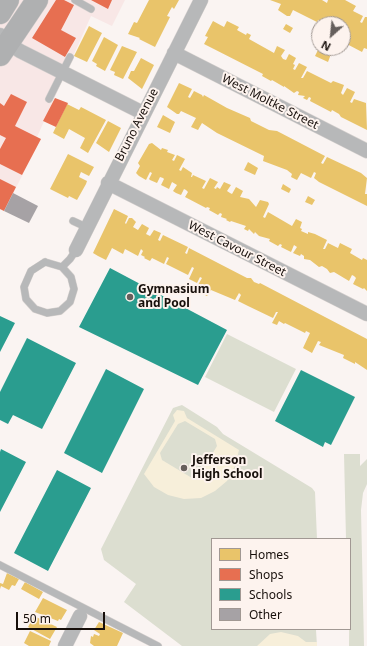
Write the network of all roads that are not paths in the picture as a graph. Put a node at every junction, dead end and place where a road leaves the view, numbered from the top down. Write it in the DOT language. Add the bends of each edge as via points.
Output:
graph roads {
  1 [pos="8,0"];
  2 [pos="37,0"];
  3 [pos="75,0"];
  4 [pos="201,0"];
  5 [pos="91,9"];
  6 [pos="0,13"];
  7 [pos="3,45"];
  8 [pos="174,53"];
  9 [pos="70,57"];
  10 [pos="62,73"];
  11 [pos="49,99"];
  12 [pos="143,113"];
  13 [pos="367,151"];
  14 [pos="108,183"];
  15 [pos="73,221"];
  16 [pos="86,227"];
  17 [pos="76,250"];
  18 [pos="62,267"];
  19 [pos="367,314"];
  20 [pos="0,565"];
  21 [pos="80,616"];
  22 [pos="65,646"];
  23 [pos="158,646"];
  1 -- 6 [label="main road"];
  2 -- 7 [label="main road"];
  3 -- 5 [label="lane"];
  4 -- 8 [label="street, Bruno Avenue"];
  7 -- 10 [label="street"];
  8 -- 12 [label="street, Bruno Avenue"];
  8 -- 13 [label="street, West Moltke Street"];
  9 -- 10 [label="lane"];
  10 -- 11 [label="lane"];
  10 -- 12 [label="street"];
  12 -- 14 [label="street, Bruno Avenue"];
  14 -- 16 [label="street, Bruno Avenue"];
  14 -- 19 [label="street, West Cavour Street"];
  15 -- 16 [label="lane"];
  16 -- 17 [label="street, Bruno Avenue"];
  17 -- 18 [label="lane"];
  18 -- 18 [label="lane" via="45,262 31,271 24,287 26,299 35,309 48,313 60,310 70,302 74,289 71,277"];
  20 -- 23 [label="lane"];
  21 -- 22 [label="street"];
}
